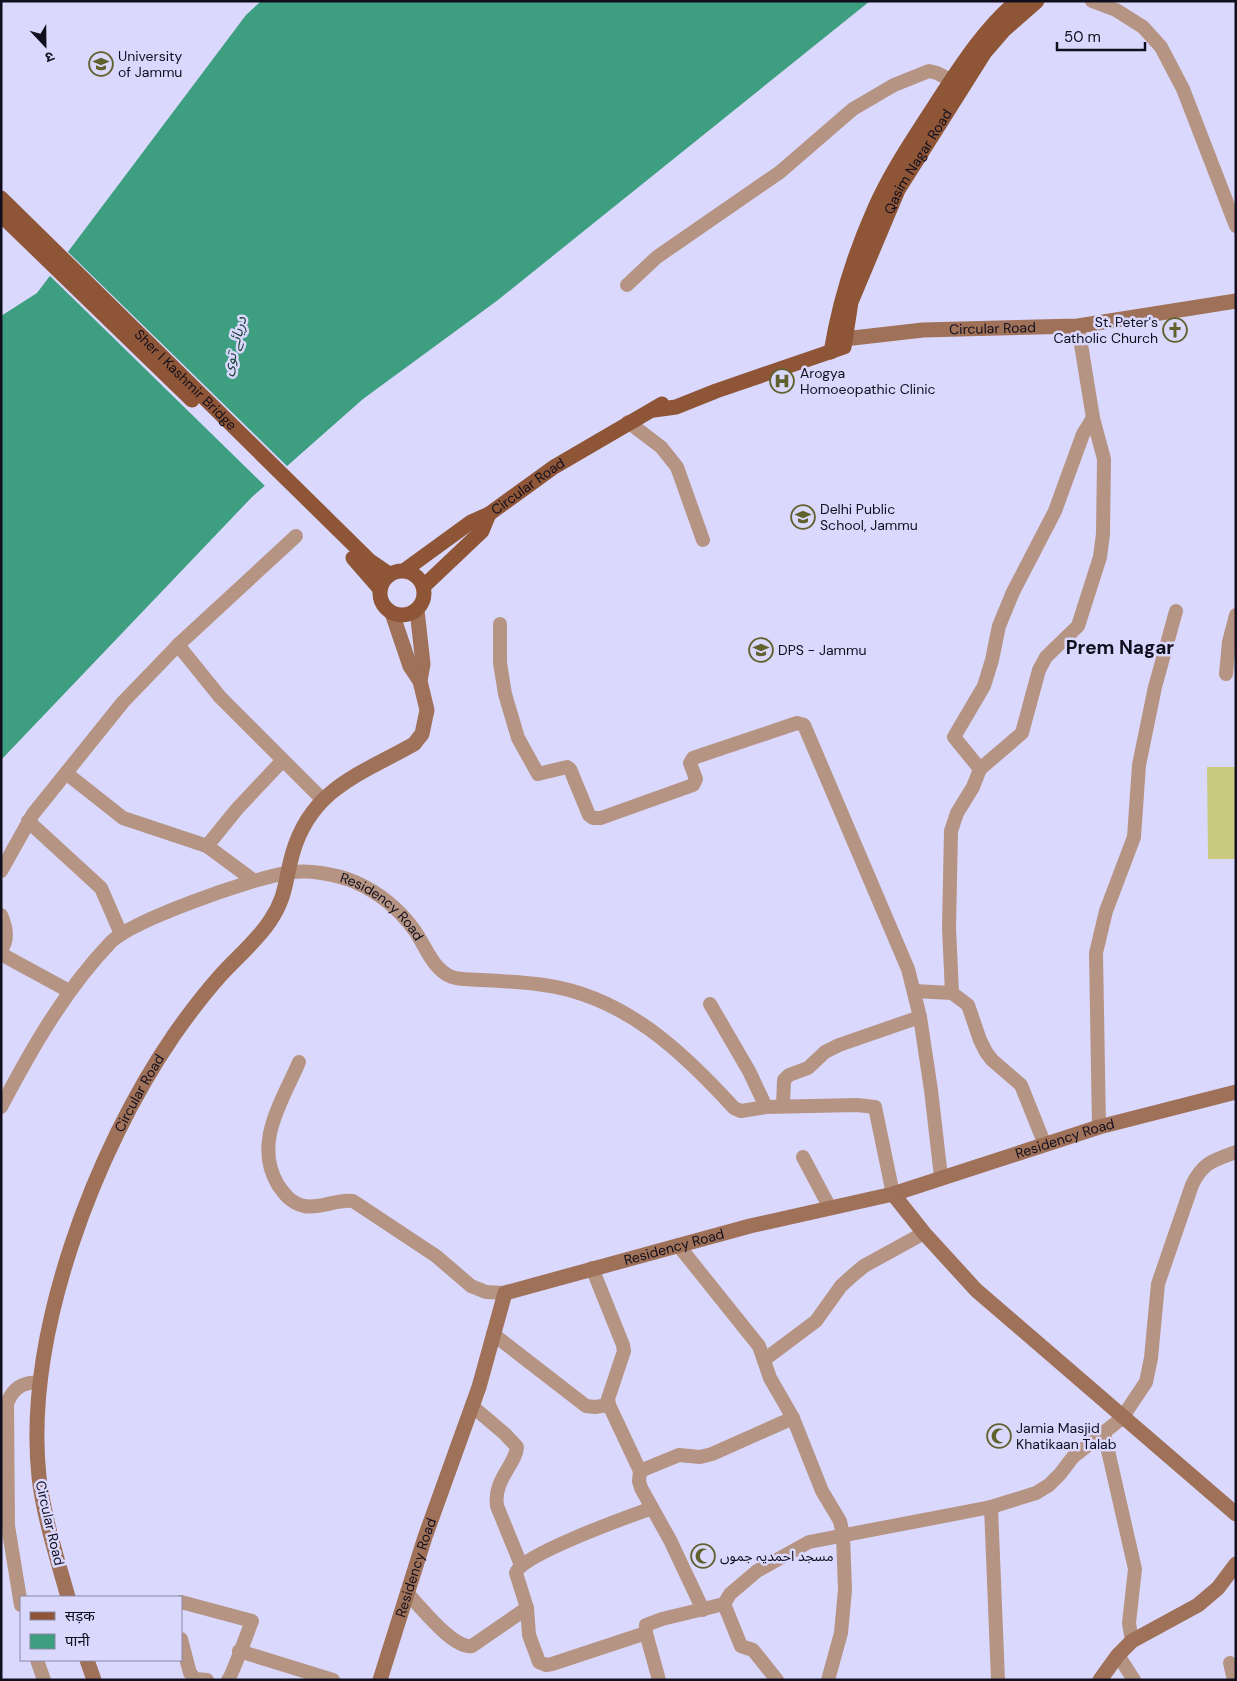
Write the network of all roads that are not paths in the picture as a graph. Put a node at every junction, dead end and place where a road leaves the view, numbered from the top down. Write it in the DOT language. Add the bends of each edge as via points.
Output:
graph roads {
  1 [pos="1017,1"];
  2 [pos="1037,1"];
  3 [pos="1092,1"];
  4 [pos="957,83"];
  5 [pos="1,198"];
  6 [pos="1,215"];
  7 [pos="1236,226"];
  8 [pos="626,285"];
  9 [pos="1236,301"];
  10 [pos="1078,326"];
  11 [pos="838,345"];
  12 [pos="1093,418"];
  13 [pos="628,422"];
  14 [pos="489,514"];
  15 [pos="296,536"];
  16 [pos="703,540"];
  17 [pos="367,565"];
  18 [pos="405,570"];
  19 [pos="388,574"];
  20 [pos="424,586"];
  21 [pos="380,589"];
  22 [pos="417,610"];
  23 [pos="1176,610"];
  24 [pos="392,613"];
  25 [pos="1236,615"];
  26 [pos="500,624"];
  27 [pos="178,645"];
  28 [pos="1226,674"];
  29 [pos="420,681"];
  30 [pos="283,760"];
  31 [pos="980,769"];
  32 [pos="66,773"];
  33 [pos="322,799"];
  34 [pos="28,821"];
  35 [pos="207,846"];
  36 [pos="1,871"];
  37 [pos="289,872"];
  38 [pos="253,880"];
  39 [pos="1,915"];
  40 [pos="121,934"];
  41 [pos="1,952"];
  42 [pos="69,991"];
  43 [pos="914,991"];
  44 [pos="952,993"];
  45 [pos="710,1004"];
  46 [pos="920,1017"];
  47 [pos="299,1062"];
  48 [pos="5,1089"];
  49 [pos="1236,1092"];
  50 [pos="783,1106"];
  51 [pos="1,1107"];
  52 [pos="766,1107"];
  53 [pos="1099,1127"];
  54 [pos="1045,1145"];
  55 [pos="1236,1152"];
  56 [pos="803,1157"];
  57 [pos="941,1177"];
  58 [pos="893,1194"];
  59 [pos="830,1208"];
  60 [pos="924,1233"];
  61 [pos="678,1245"];
  62 [pos="592,1268"];
  63 [pos="505,1293"];
  64 [pos="494,1334"];
  65 [pos="764,1360"];
  66 [pos="39,1383"];
  67 [pos="609,1405"];
  68 [pos="472,1406"];
  69 [pos="793,1418"];
  70 [pos="1122,1418"];
  71 [pos="1104,1433"];
  72 [pos="640,1471"];
  73 [pos="991,1507"];
  74 [pos="652,1508"];
  75 [pos="1236,1514"];
  76 [pos="844,1535"];
  77 [pos="6,1544"];
  78 [pos="521,1564"];
  79 [pos="1236,1564"];
  80 [pos="408,1593"];
  81 [pos="68,1596"];
  82 [pos="20,1601"];
  83 [pos="182,1602"];
  84 [pos="724,1604"];
  85 [pos="526,1608"];
  86 [pos="703,1610"];
  87 [pos="646,1633"];
  88 [pos="1132,1641"];
  89 [pos="182,1643"];
  90 [pos="239,1651"];
  91 [pos="1118,1655"];
  92 [pos="38,1661"];
  93 [pos="87,1661"];
  94 [pos="1230,1663"];
  95 [pos="44,1680"];
  96 [pos="94,1680"];
  97 [pos="206,1680"];
  98 [pos="228,1680"];
  99 [pos="333,1680"];
  100 [pos="380,1680"];
  101 [pos="659,1680"];
  102 [pos="776,1680"];
  103 [pos="828,1680"];
  104 [pos="998,1680"];
  105 [pos="1100,1680"];
  106 [pos="1134,1680"];
  107 [pos="1234,1680"];
  1 -- 4 [label="main road, Qasim Nagar Road" via="990,28"];
  2 -- 4 [label="main road, Qasim Nagar Road" via="1004,30"];
  3 -- 7 [label="street" via="1143,26 1161,47 1183,89"];
  4 -- 8 [label="street" via="929,71 853,109 780,172 656,257"];
  4 -- 11 [label="main road, Qasim Nagar Road" via="900,160 874,210 845,291"];
  5 -- 17 [label="main road, Sher I Kashmir Bridge"];
  6 -- 17 [label="main road"];
  9 -- 10 [label="main road, Circular Road"];
  10 -- 11 [label="main road, Circular Road" via="923,330 867,335"];
  10 -- 12 [label="street"];
  11 -- 13 [label="main road, Circular Road"];
  12 -- 31 [label="street" via="1083,434 1055,511 998,626 984,686 954,737"];
  12 -- 31 [label="street" via="1104,458 1103,534 1100,557 1082,618 1073,632 1046,657 1039,670 1022,733"];
  13 -- 14 [label="main road, Circular Road" via="529,484"];
  13 -- 16 [label="street" via="660,447 677,467"];
  14 -- 18 [label="main road, Circular Road" via="471,522"];
  14 -- 20 [label="main road" via="482,531"];
  15 -- 27 [label="street"];
  17 -- 19 [label="main road"];
  17 -- 21 [label="main road"];
  18 -- 19 [label="main road"];
  18 -- 20 [label="main road" via="420,578"];
  19 -- 21 [label="main road"];
  20 -- 22 [label="main road" via="424,599"];
  21 -- 24 [label="main road" via="381,600"];
  22 -- 24 [label="main road" via="409,614"];
  22 -- 29 [label="main road" via="423,664"];
  23 -- 53 [label="street" via="1155,687 1139,765 1134,836 1106,911 1096,953"];
  24 -- 29 [label="main road" via="410,666"];
  25 -- 28 [label="street"];
  26 -- 43 [label="street" via="502,678 518,738 538,774 570,769 589,815 597,820 693,785 696,778 690,763 693,758 797,723 804,725 908,969"];
  27 -- 30 [label="street" via="210,686"];
  27 -- 32 [label="street" via="123,702"];
  29 -- 33 [label="main road, Circular Road" via="427,710 426,723 414,744"];
  30 -- 33 [label="street"];
  30 -- 35 [label="street"];
  31 -- 44 [label="street" via="951,831 949,928"];
  32 -- 34 [label="street"];
  32 -- 35 [label="street" via="131,822 178,834"];
  33 -- 37 [label="main road, Circular Road" via="300,832"];
  34 -- 36 [label="street"];
  34 -- 40 [label="street" via="101,888"];
  35 -- 38 [label="street"];
  37 -- 38 [label="street, Residency Road"];
  37 -- 52 [label="street, Residency Road" via="330,875 373,891 402,914 438,968 454,978 522,982 584,994 637,1019 658,1034 734,1108 741,1111"];
  37 -- 66 [label="main road, Circular Road" via="285,892 268,924 190,1013 138,1091 120,1126 66,1265 49,1325"];
  38 -- 40 [label="street, Residency Road"];
  39 -- 41 [label="street" via="6,932"];
  40 -- 42 [label="street"];
  41 -- 42 [label="street"];
  42 -- 48 [label="street"];
  43 -- 44 [label="street"];
  43 -- 46 [label="street"];
  44 -- 54 [label="street" via="968,1005 980,1040 992,1060 1021,1085"];
  45 -- 52 [label="street"];
  46 -- 50 [label="street" via="839,1045 825,1052 808,1068 789,1075 784,1080"];
  46 -- 57 [label="street"];
  47 -- 63 [label="street" via="267,1143 270,1168 285,1196 304,1206 353,1201 446,1263 471,1286 486,1292"];
  48 -- 51 [label="street"];
  49 -- 53 [label="main road, Residency Road"];
  50 -- 52 [label="street"];
  50 -- 58 [label="street" via="875,1107"];
  53 -- 54 [label="main road, Residency Road"];
  54 -- 57 [label="main road, Residency Road"];
  55 -- 70 [label="street" via="1209,1162 1192,1184 1158,1284 1149,1373 1142,1390"];
  56 -- 59 [label="street"];
  57 -- 58 [label="main road, Residency Road"];
  58 -- 59 [label="main road, Residency Road"];
  58 -- 60 [label="main road"];
  59 -- 61 [label="main road, Residency Road"];
  60 -- 65 [label="street" via="864,1266 841,1286 816,1321"];
  60 -- 70 [label="main road" via="976,1290"];
  61 -- 62 [label="main road, Residency Road"];
  61 -- 65 [label="street" via="754,1337"];
  62 -- 63 [label="main road, Residency Road"];
  62 -- 67 [label="street" via="624,1351 608,1398"];
  63 -- 64 [label="main road, Residency Road"];
  64 -- 67 [label="street" via="586,1406"];
  64 -- 68 [label="main road, Residency Road"];
  65 -- 69 [label="street" via="770,1378"];
  66 -- 77 [label="street" via="29,1382 21,1386 10,1396 7,1404"];
  66 -- 81 [label="main road, Circular Road" via="39,1476"];
  67 -- 72 [label="street"];
  68 -- 78 [label="street" via="517,1447 496,1498"];
  68 -- 80 [label="main road, Residency Road"];
  69 -- 72 [label="street" via="712,1454 700,1457 679,1455"];
  69 -- 76 [label="street" via="822,1491 840,1521"];
  70 -- 71 [label="street"];
  70 -- 75 [label="main road"];
  71 -- 73 [label="street" via="1073,1456 1049,1485 1036,1493"];
  71 -- 88 [label="street" via="1135,1569 1129,1617"];
  72 -- 74 [label="street" via="639,1481"];
  73 -- 76 [label="street"];
  73 -- 104 [label="street"];
  74 -- 78 [label="street"];
  74 -- 86 [label="street"];
  76 -- 84 [label="street" via="809,1542 775,1559 744,1581"];
  76 -- 103 [label="street" via="845,1590 841,1633"];
  77 -- 82 [label="street"];
  78 -- 85 [label="street" via="516,1573"];
  79 -- 88 [label="main road" via="1218,1588 1198,1605"];
  80 -- 85 [label="street" via="454,1641 467,1646 472,1646"];
  80 -- 100 [label="main road, Residency Road"];
  83 -- 90 [label="street" via="252,1621"];
  84 -- 86 [label="street"];
  84 -- 102 [label="street" via="741,1646 752,1650"];
  85 -- 87 [label="street" via="529,1635 536,1658 542,1664 552,1664"];
  86 -- 87 [label="street" via="648,1624"];
  87 -- 101 [label="street"];
  88 -- 91 [label="main road"];
  89 -- 97 [label="street" via="190,1673 195,1679"];
  90 -- 98 [label="street"];
  90 -- 99 [label="street"];
  91 -- 105 [label="main road"];
  91 -- 106 [label="street"];
  92 -- 95 [label="street"];
  93 -- 96 [label="main road"];
  94 -- 107 [label="street"];
}
